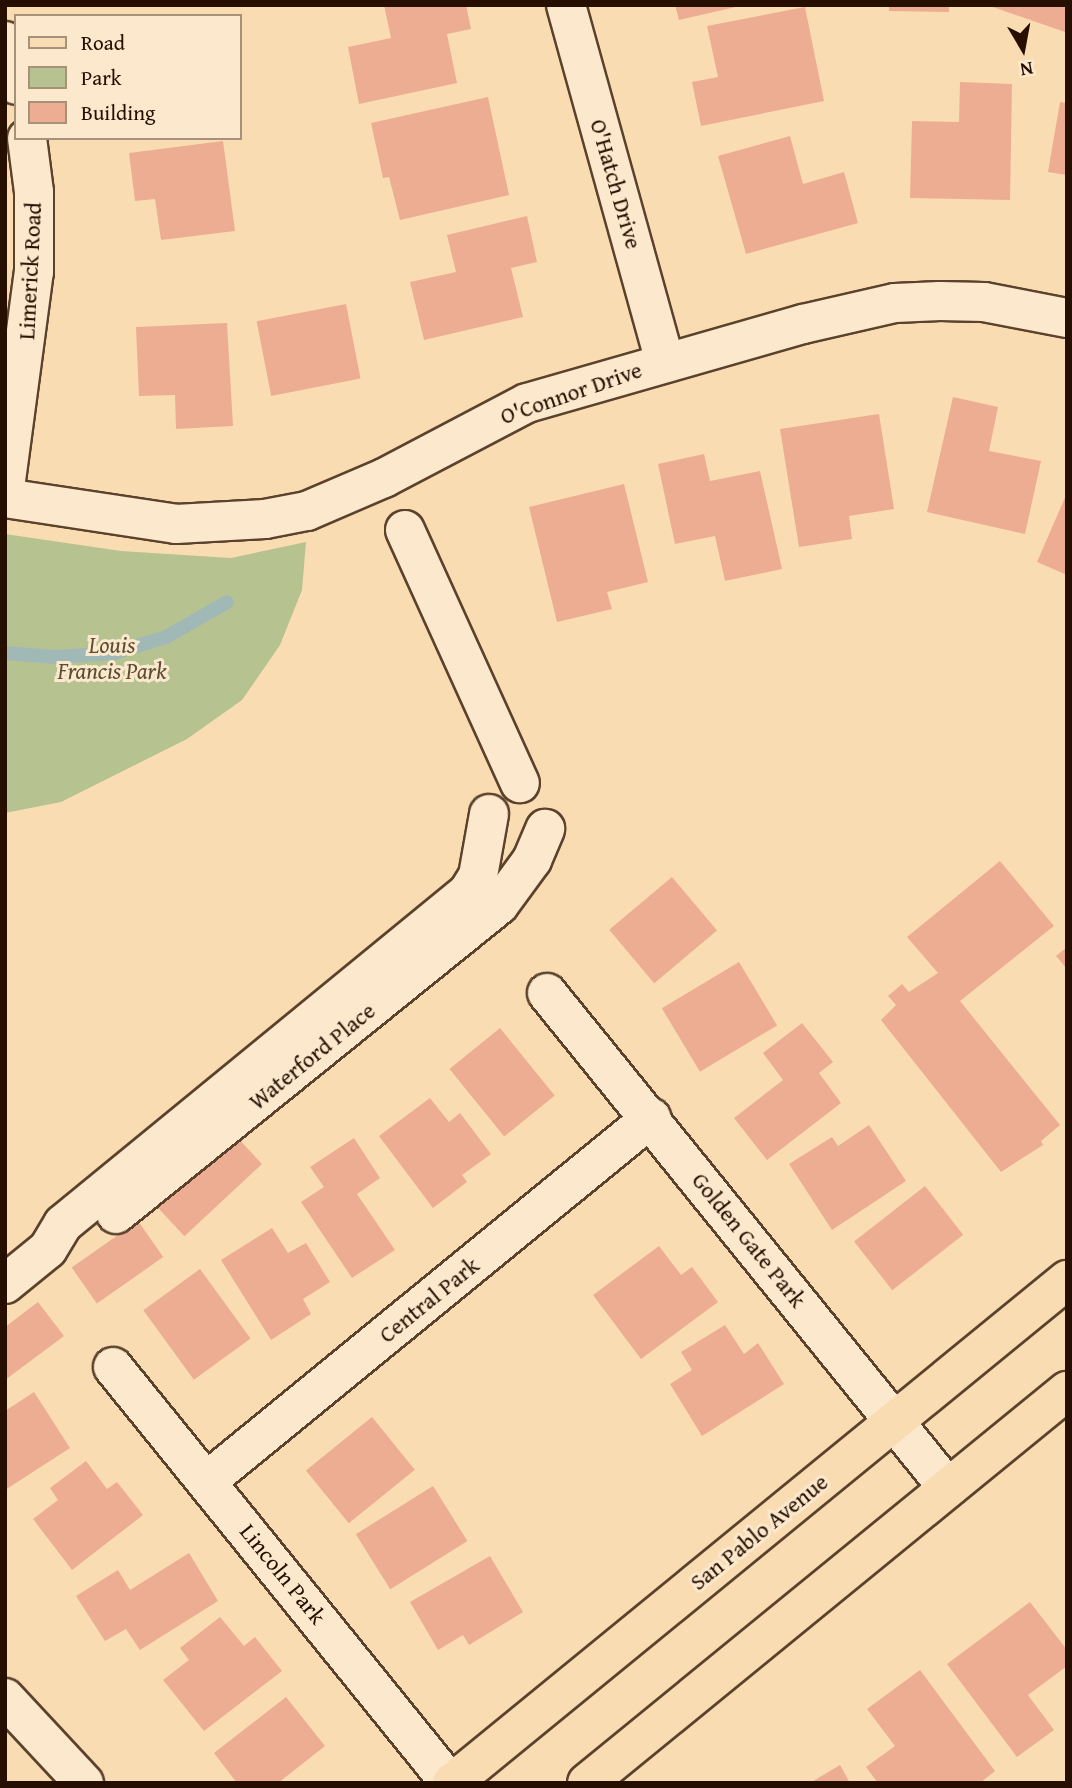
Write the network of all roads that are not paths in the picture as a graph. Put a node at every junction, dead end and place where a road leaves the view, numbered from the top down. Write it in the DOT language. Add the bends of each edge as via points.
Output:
graph roads {
  1 [pos="566,5"];
  2 [pos="5,41"];
  3 [pos="14,77"];
  4 [pos="27,140"];
  5 [pos="1067,318"];
  6 [pos="665,362"];
  7 [pos="5,488"];
  8 [pos="5,498"];
  9 [pos="405,530"];
  10 [pos="520,783"];
  11 [pos="489,814"];
  12 [pos="545,829"];
  13 [pos="547,993"];
  14 [pos="651,1118"];
  15 [pos="48,1249"];
  16 [pos="1067,1280"];
  17 [pos="5,1284"];
  18 [pos="113,1367"];
  19 [pos="1067,1391"];
  20 [pos="895,1421"];
  21 [pos="207,1482"];
  22 [pos="948,1488"];
  23 [pos="5,1698"];
  24 [pos="84,1783"];
  25 [pos="451,1783"];
  26 [pos="587,1783"];
  1 -- 6 [label="street, O'Hatch Drive"];
  2 -- 3 [label="street"];
  4 -- 7 [label="street, Limerick Road" via="34,192 34,272"];
  5 -- 6 [label="street, O'Connor Drive" via="984,302 895,303"];
  6 -- 8 [label="street, O'Connor Drive" via="527,403 384,478 307,510 224,523 176,524"];
  9 -- 10 [label="street, Waterford Place"];
  10 -- 11 [label="street, Waterford Place" via="498,793"];
  10 -- 12 [label="street, Waterford Place" via="539,791 547,802"];
  11 -- 12 [label="street" via="493,829 511,844 534,840"];
  11 -- 15 [label="street, Waterford Place" via="478,876 468,892 63,1224"];
  12 -- 15 [label="street, Waterford Place" via="532,860 499,905 79,1245"];
  13 -- 14 [label="street, Golden Gate Park"];
  14 -- 20 [label="street, Golden Gate Park"];
  14 -- 21 [label="street, Central Park"];
  15 -- 17 [label="street, Waterford Place"];
  16 -- 20 [label="main road, San Pablo Avenue"];
  18 -- 21 [label="street, Lincoln Park"];
  19 -- 22 [label="main road"];
  20 -- 22 [label="street, Golden Gate Park"];
  20 -- 25 [label="main road, San Pablo Avenue"];
  21 -- 25 [label="street, Lincoln Park"];
  22 -- 26 [label="main road"];
  23 -- 24 [label="street"];
}
